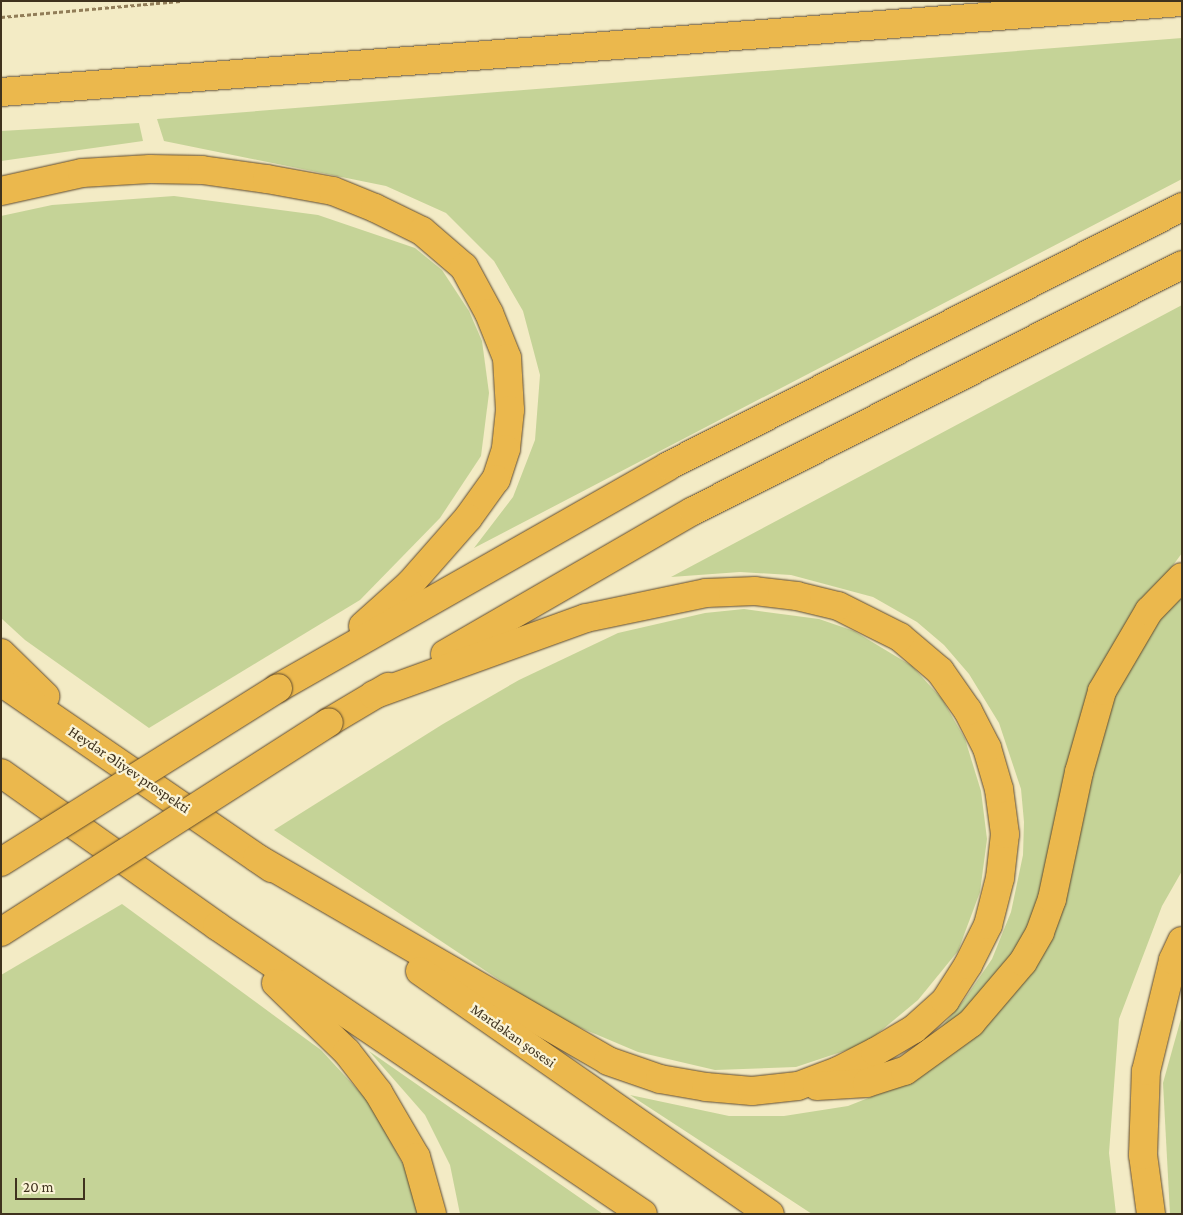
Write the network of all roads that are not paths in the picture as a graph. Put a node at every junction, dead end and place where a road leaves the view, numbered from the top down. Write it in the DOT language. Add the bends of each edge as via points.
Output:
graph roads {
  1 [pos="1182,2"];
  2 [pos="1,92"];
  3 [pos="1,191"];
  4 [pos="1182,206"];
  5 [pos="1182,265"];
  6 [pos="1182,577"];
  7 [pos="1,653"];
  8 [pos="323,661"];
  9 [pos="1,682"];
  10 [pos="373,695"];
  11 [pos="107,757"];
  12 [pos="1,773"];
  13 [pos="257,858"];
  14 [pos="1,862"];
  15 [pos="218,926"];
  16 [pos="1,932"];
  17 [pos="1182,941"];
  18 [pos="798,1086"];
  19 [pos="432,1214"];
  20 [pos="644,1214"];
  21 [pos="770,1214"];
  22 [pos="1150,1214"];
  1 -- 2 [label="highway"];
  3 -- 8 [label="highway" via="82,173 202,170 267,179 333,191 374,208 422,231 464,267 489,312 507,358 508,429 506,449 496,479 468,518 410,584"];
  4 -- 8 [label="highway" via="668,466"];
  5 -- 10 [label="highway" via="693,511"];
  6 -- 18 [label="highway" via="1149,611 1102,691 1079,772 1052,899 1040,932 1023,962 971,1023 905,1071 867,1083"];
  7 -- 11 [label="highway"];
  8 -- 14 [label="highway, bridge"];
  9 -- 11 [label="highway, Heydər Əliyev prospekti"];
  10 -- 16 [label="highway, bridge"];
  10 -- 18 [label="highway" via="586,618 706,593 772,593 838,606 900,637 940,671 968,711 988,748 999,789 1005,834 1000,878 988,925 945,1001 914,1029 838,1071"];
  11 -- 13 [label="highway, Heydər Əliyev prospekti"];
  12 -- 15 [label="highway"];
  13 -- 18 [label="highway" via="608,1061 660,1079 706,1087 752,1091"];
  13 -- 21 [label="highway, Mərdəkan şosesi"];
  15 -- 19 [label="highway" via="348,1052 378,1092 416,1157"];
  15 -- 20 [label="highway"];
  17 -- 22 [label="highway" via="1173,960 1146,1072 1143,1155"];
}
